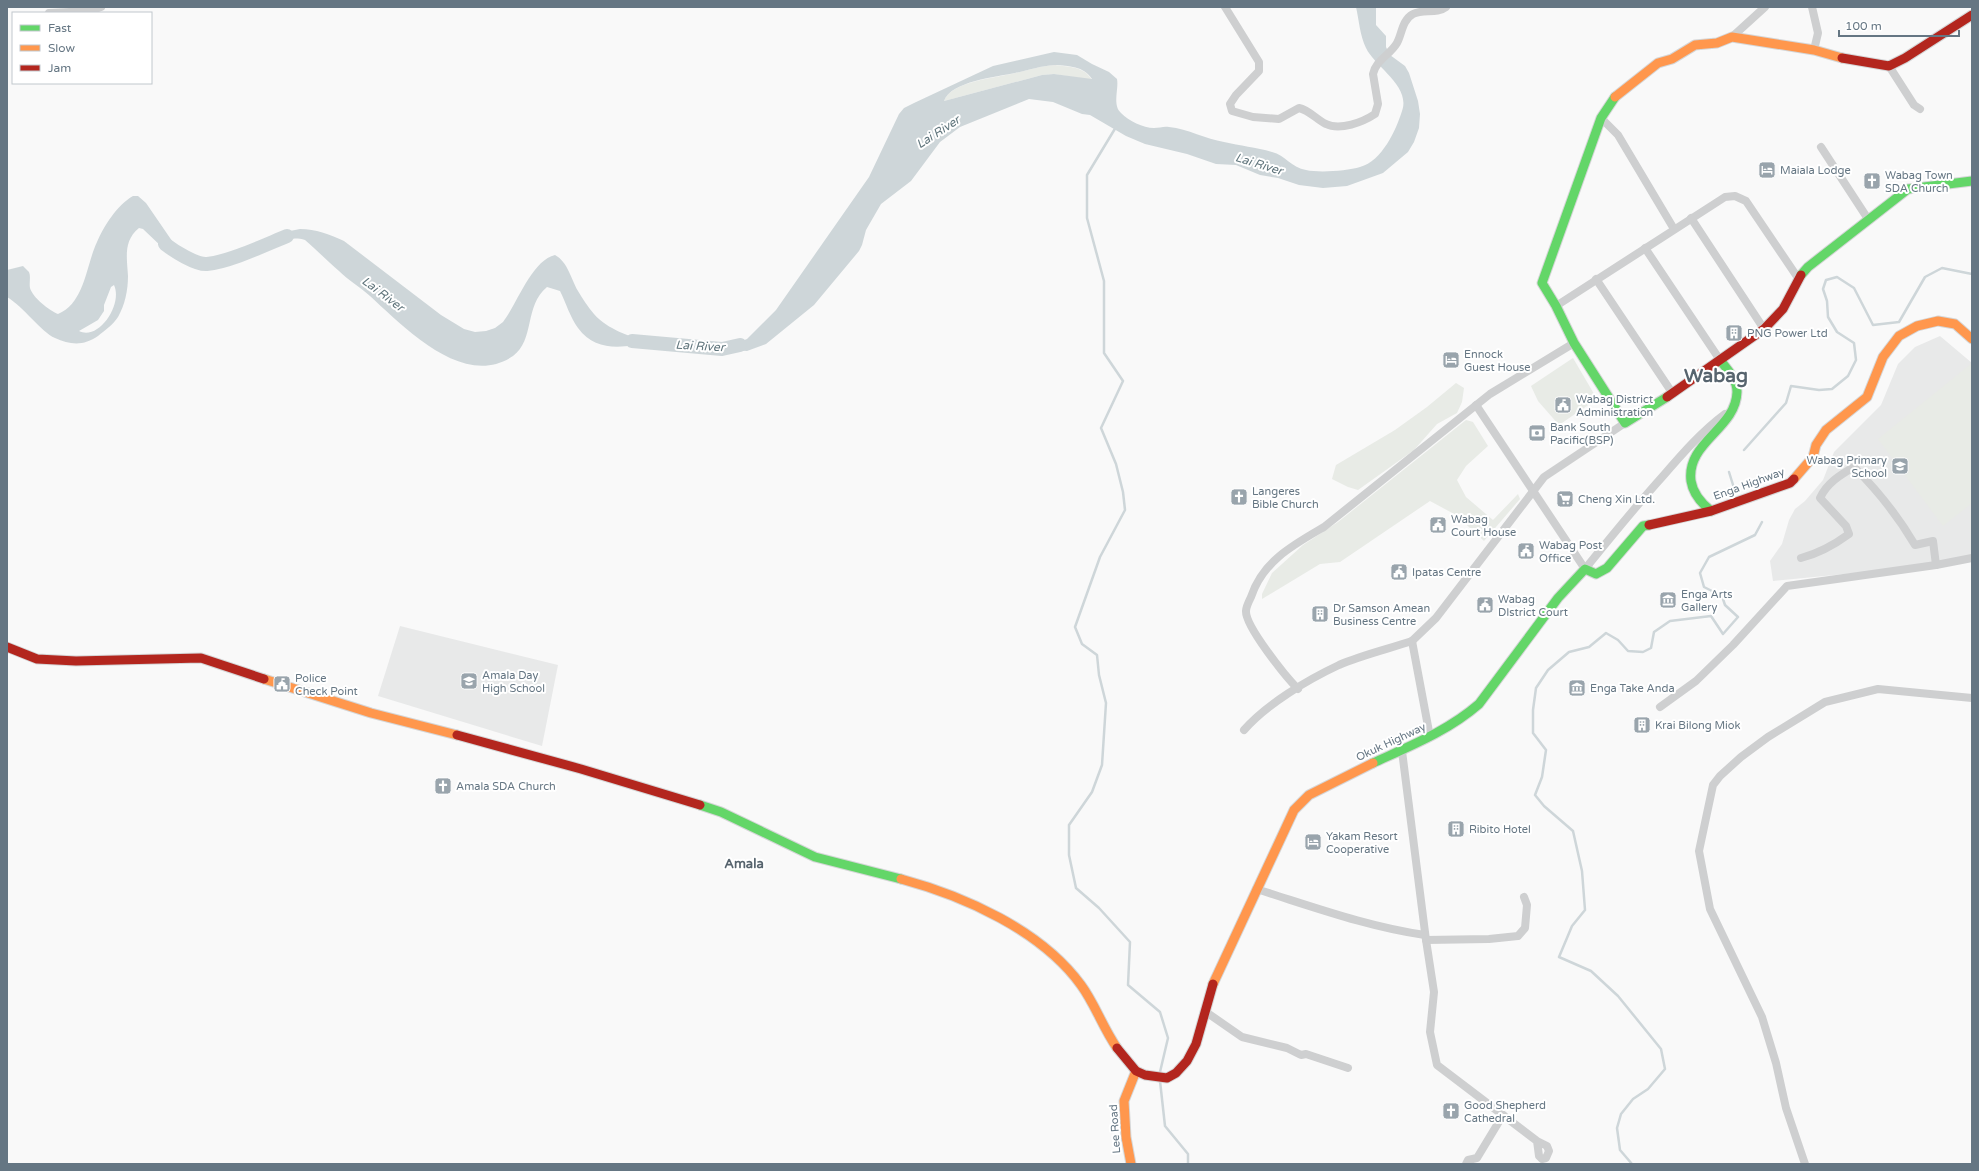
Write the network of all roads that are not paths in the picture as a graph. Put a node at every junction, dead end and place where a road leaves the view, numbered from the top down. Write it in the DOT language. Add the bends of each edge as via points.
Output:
graph roads {
  1 [pos="101,7"];
  2 [pos="1225,7"];
  3 [pos="1446,7"];
  4 [pos="1765,7"];
  5 [pos="1812,7"];
  6 [pos="70,12"];
  7 [pos="1972,15"];
  8 [pos="1732,37"];
  9 [pos="1814,50"];
  10 [pos="1889,66"];
  11 [pos="1920,109"];
  12 [pos="1601,118"];
  13 [pos="1821,147"];
  14 [pos="1972,182"];
  15 [pos="1691,218"];
  16 [pos="1868,219"];
  17 [pos="1674,229"];
  18 [pos="1644,248"];
  19 [pos="1798,278"];
  20 [pos="1596,279"];
  21 [pos="1556,306"];
  22 [pos="1764,329"];
  23 [pos="1972,339"];
  24 [pos="1574,343"];
  25 [pos="1720,360"];
  26 [pos="1673,394"];
  27 [pos="1476,406"];
  28 [pos="1734,407"];
  29 [pos="1625,423"];
  30 [pos="1533,493"];
  31 [pos="1711,511"];
  32 [pos="1801,558"];
  33 [pos="1972,558"];
  34 [pos="1936,565"];
  35 [pos="1584,569"];
  36 [pos="1412,641"];
  37 [pos="7,647"];
  38 [pos="1298,688"];
  39 [pos="1972,698"];
  40 [pos="1660,707"];
  41 [pos="1244,730"];
  42 [pos="1430,737"];
  43 [pos="1402,751"];
  44 [pos="1256,889"];
  45 [pos="1524,898"];
  46 [pos="1426,938"];
  47 [pos="1206,1012"];
  48 [pos="1348,1068"];
  49 [pos="1136,1071"];
  50 [pos="1503,1115"];
  51 [pos="1537,1141"];
  52 [pos="1131,1164"];
  53 [pos="1466,1164"];
  54 [pos="1805,1164"];
  1 -- 6 [label="street" via="90,11"];
  2 -- 3 [label="street" via="1259,62 1259,71 1230,104 1232,111 1253,117 1279,119 1299,108 1326,124 1338,126 1356,123 1371,116 1377,109 1373,74 1376,64 1396,44 1403,26 1412,14 1442,10"];
  4 -- 8 [label="street"];
  5 -- 9 [label="street" via="1818,33"];
  7 -- 10 [label="main road"];
  8 -- 9 [label="main road"];
  8 -- 12 [label="main road" via="1717,43 1695,45 1672,59 1658,63 1617,94"];
  9 -- 10 [label="main road" via="1855,61"];
  10 -- 11 [label="street" via="1914,105"];
  12 -- 17 [label="street" via="1618,135"];
  12 -- 21 [label="main road" via="1543,276 1542,283"];
  13 -- 16 [label="street"];
  14 -- 16 [label="main road" via="1908,189"];
  15 -- 17 [label="street"];
  15 -- 19 [label="street" via="1725,197 1735,196 1746,201"];
  15 -- 22 [label="street"];
  16 -- 19 [label="main road"];
  17 -- 18 [label="street"];
  18 -- 20 [label="street"];
  18 -- 25 [label="street"];
  19 -- 22 [label="main road" via="1783,309"];
  20 -- 21 [label="street"];
  20 -- 26 [label="street"];
  21 -- 24 [label="main road"];
  22 -- 25 [label="main road"];
  23 -- 31 [label="main road, Enga Highway" via="1955,324 1938,321 1917,326 1899,336 1883,357 1867,397 1826,430 1816,445 1813,457 1796,478 1790,483"];
  24 -- 27 [label="street" via="1490,394"];
  24 -- 29 [label="main road"];
  25 -- 26 [label="main road"];
  25 -- 28 [label="main road" via="1735,379 1738,393"];
  26 -- 29 [label="main road"];
  27 -- 30 [label="street"];
  27 -- 38 [label="street" via="1324,527 1269,564 1254,589 1246,611 1250,626 1288,679"];
  28 -- 31 [label="main road" via="1700,446 1690,464 1691,482 1698,502"];
  28 -- 35 [label="street" via="1709,426 1678,458"];
  29 -- 30 [label="street" via="1544,477"];
  30 -- 35 [label="street"];
  30 -- 36 [label="street" via="1436,618"];
  31 -- 35 [label="main road" via="1643,526 1607,568 1596,574"];
  32 -- 34 [label="street" via="1833,546 1849,534 1846,526 1820,498 1824,489 1854,467 1876,490 1915,545 1933,541"];
  33 -- 34 [label="street"];
  34 -- 40 [label="street" via="1787,586 1696,681"];
  35 -- 42 [label="main road, Okuk Highway" via="1558,598 1479,704 1462,718"];
  36 -- 38 [label="street" via="1340,665"];
  36 -- 42 [label="street"];
  37 -- 49 [label="main road" via="37,659 76,662 201,658 371,713 574,767 721,812 815,857 935,888 1014,925 1054,956 1081,985 1116,1046"];
  38 -- 41 [label="street" via="1255,718"];
  39 -- 54 [label="street" via="1878,689 1825,702 1768,736 1741,757 1713,785 1699,851 1710,909 1762,1017 1786,1108"];
  42 -- 43 [label="main road, Okuk Highway"];
  43 -- 44 [label="main road, Okuk Highway" via="1309,795 1294,810"];
  43 -- 46 [label="street"];
  44 -- 46 [label="street"];
  44 -- 47 [label="main road, Okuk Highway" via="1213,982"];
  45 -- 46 [label="street" via="1527,905 1525,928 1518,936 1488,939"];
  46 -- 50 [label="street" via="1434,992 1430,1032 1437,1065"];
  47 -- 48 [label="street" via="1242,1037 1287,1048 1301,1055 1306,1054"];
  47 -- 49 [label="main road, Okuk Highway" via="1196,1044 1187,1061 1176,1073 1167,1078"];
  49 -- 52 [label="main road, Lee Road" via="1124,1101"];
  50 -- 51 [label="street"];
  50 -- 53 [label="street" via="1476,1158 1468,1160"];
}
